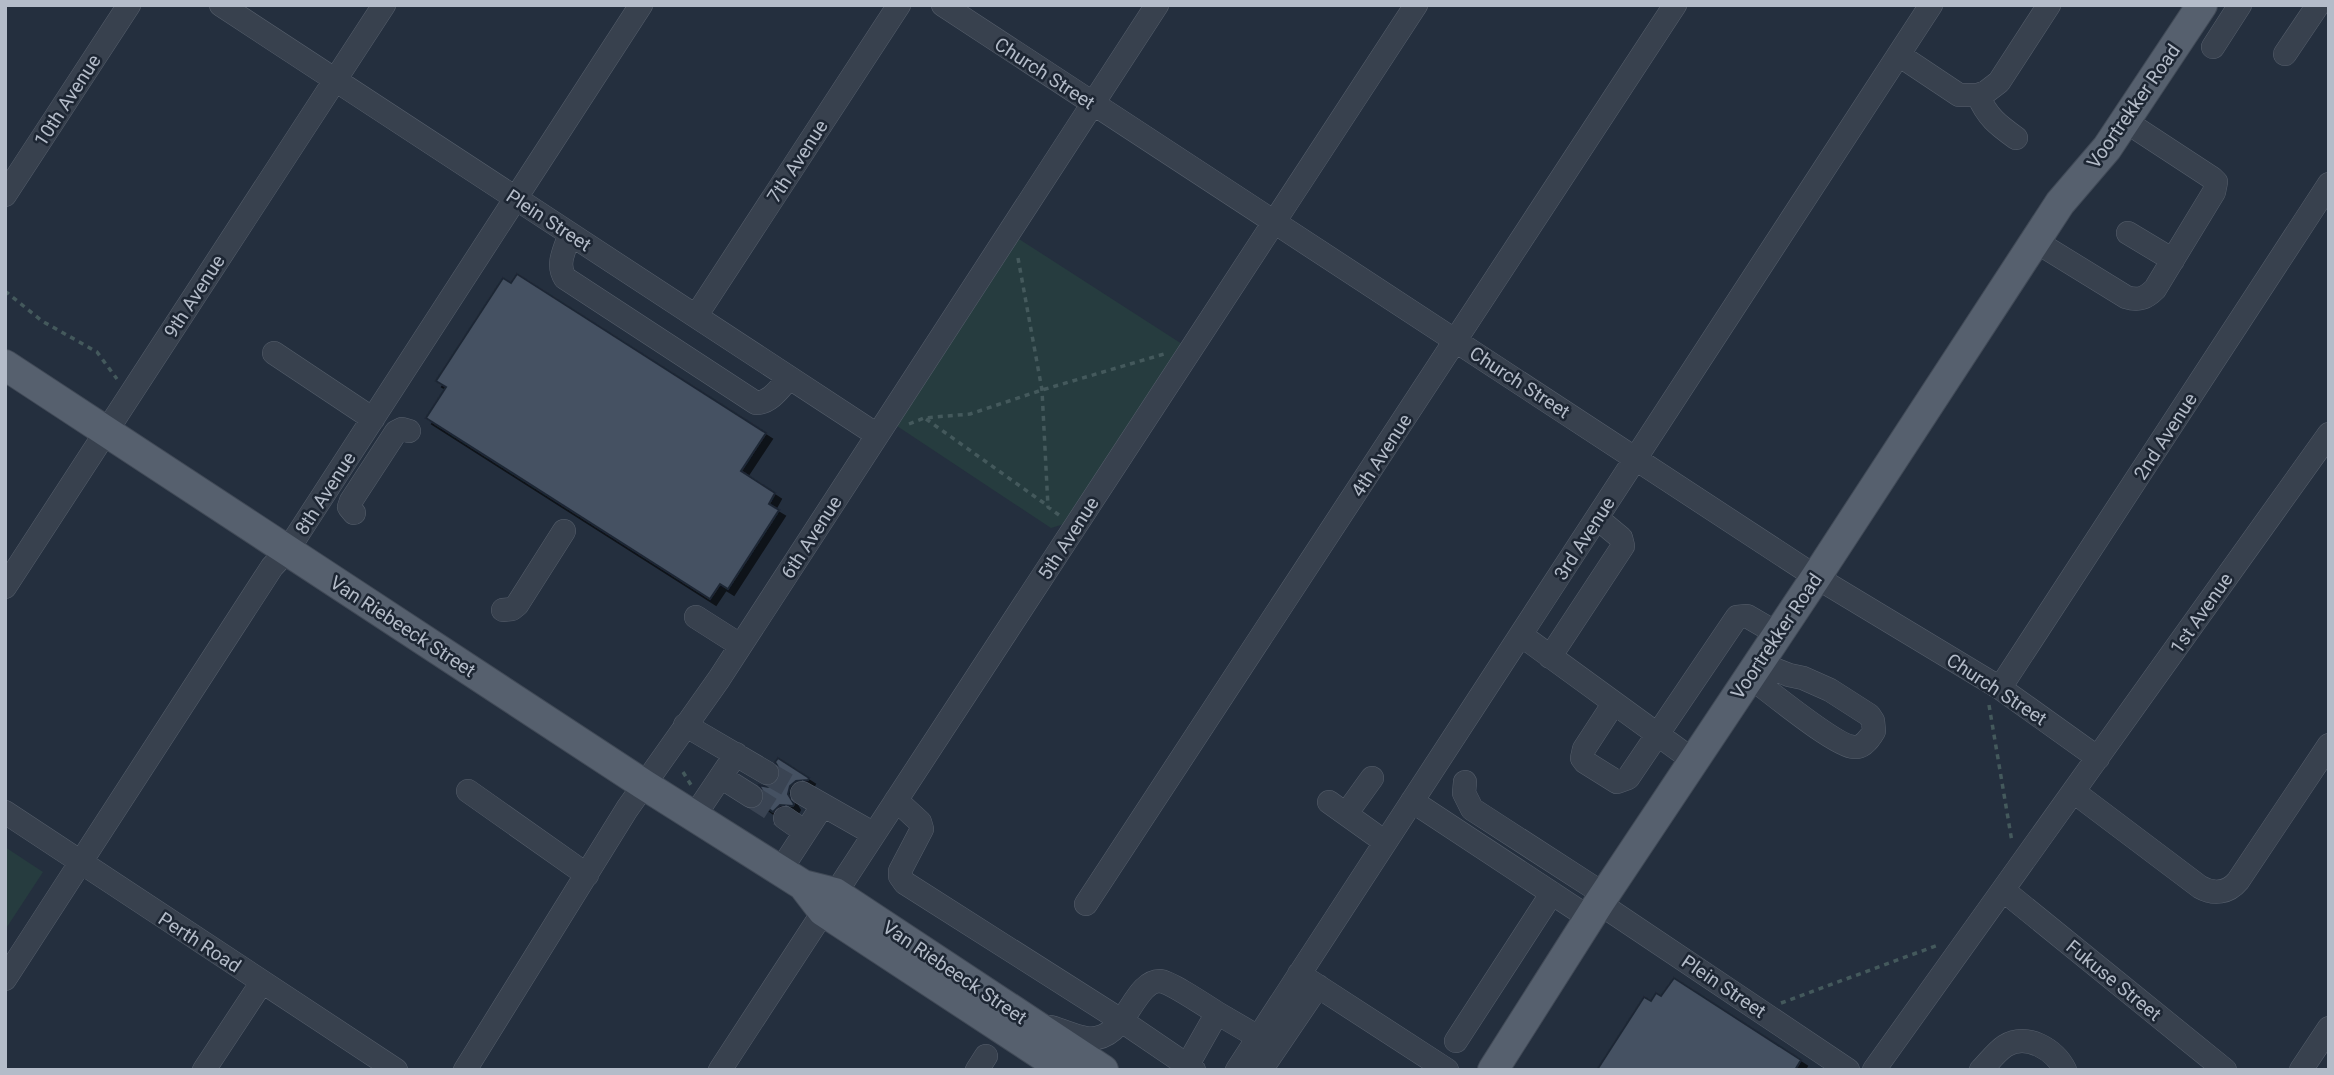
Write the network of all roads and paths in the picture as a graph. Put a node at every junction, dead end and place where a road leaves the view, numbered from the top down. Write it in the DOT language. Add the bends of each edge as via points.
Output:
graph roads {
  1 [pos="129,5"];
  2 [pos="221,5"];
  3 [pos="384,5"];
  4 [pos="641,5"];
  5 [pos="899,5"];
  6 [pos="943,5"];
  7 [pos="1157,5"];
  8 [pos="1416,5"];
  9 [pos="1675,5"];
  10 [pos="1931,5"];
  11 [pos="2049,5"];
  12 [pos="2178,5"];
  13 [pos="2202,5"];
  14 [pos="2240,5"];
  15 [pos="2318,5"];
  16 [pos="2213,47"];
  17 [pos="2285,54"];
  18 [pos="1899,55"];
  19 [pos="335,80"];
  20 [pos="1978,96"];
  21 [pos="1093,104"];
  22 [pos="2125,121"];
  23 [pos="2016,138"];
  24 [pos="2329,184"];
  25 [pos="5,195"];
  26 [pos="515,198"];
  27 [pos="2060,203"];
  28 [pos="1275,221"];
  29 [pos="1012,228"];
  30 [pos="2128,233"];
  31 [pos="570,234"];
  32 [pos="2035,240"];
  33 [pos="2173,260"];
  34 [pos="5,291"];
  35 [pos="696,316"];
  36 [pos="1456,340"];
  37 [pos="274,353"];
  38 [pos="1187,356"];
  39 [pos="5,365"];
  40 [pos="789,378"];
  41 [pos="120,387"];
  42 [pos="1042,390"];
  43 [pos="924,418"];
  44 [pos="373,419"];
  45 [pos="409,431"];
  46 [pos="105,432"];
  47 [pos="2329,434"];
  48 [pos="877,435"];
  49 [pos="352,451"];
  50 [pos="1636,458"];
  51 [pos="375,466"];
  52 [pos="1048,507"];
  53 [pos="354,513"];
  54 [pos="1597,518"];
  55 [pos="1075,526"];
  56 [pos="564,531"];
  57 [pos="287,551"];
  58 [pos="1816,577"];
  59 [pos="5,587"];
  60 [pos="503,610"];
  61 [pos="696,617"];
  62 [pos="1778,634"];
  63 [pos="1521,635"];
  64 [pos="740,645"];
  65 [pos="1550,657"];
  66 [pos="1754,670"];
  67 [pos="2000,688"];
  68 [pos="1614,703"];
  69 [pos="685,724"];
  70 [pos="1656,734"];
  71 [pos="2329,745"];
  72 [pos="736,754"];
  73 [pos="2098,758"];
  74 [pos="1693,761"];
  75 [pos="767,772"];
  76 [pos="721,777"];
  77 [pos="1372,778"];
  78 [pos="1465,782"];
  79 [pos="643,784"];
  80 [pos="468,791"];
  81 [pos="2074,792"];
  82 [pos="802,793"];
  83 [pos="751,796"];
  84 [pos="896,800"];
  85 [pos="1412,801"];
  86 [pos="823,805"];
  87 [pos="5,812"];
  88 [pos="695,815"];
  89 [pos="785,818"];
  90 [pos="805,832"];
  91 [pos="874,834"];
  92 [pos="1385,842"];
  93 [pos="2027,857"];
  94 [pos="81,864"];
  95 [pos="587,874"];
  96 [pos="791,878"];
  97 [pos="2003,890"];
  98 [pos="1552,893"];
  99 [pos="829,902"];
  100 [pos="1086,904"];
  101 [pos="1598,905"];
  102 [pos="1962,948"];
  103 [pos="5,979"];
  104 [pos="1308,980"];
  105 [pos="261,982"];
  106 [pos="1760,1010"];
  107 [pos="1217,1013"];
  108 [pos="1027,1019"];
  109 [pos="1122,1021"];
  110 [pos="2329,1028"];
  111 [pos="1258,1037"];
  112 [pos="1456,1041"];
  113 [pos="1433,1066"];
  114 [pos="1190,1068"];
  115 [pos="204,1070"];
  116 [pos="396,1070"];
  117 [pos="465,1070"];
  118 [pos="720,1070"];
  119 [pos="1065,1070"];
  120 [pos="1103,1070"];
  121 [pos="1237,1070"];
  122 [pos="1261,1070"];
  123 [pos="1493,1070"];
  124 [pos="1848,1070"];
  125 [pos="1874,1070"];
  126 [pos="1981,1070"];
  127 [pos="2065,1070"];
  128 [pos="2225,1070"];
  129 [pos="2301,1070"];
  1 -- 25 [label="street, 10th Avenue"];
  2 -- 19 [label="street, Plein Street"];
  3 -- 19 [label="street, 9th Avenue"];
  4 -- 26 [label="street, 8th Avenue"];
  5 -- 35 [label="street, 7th Avenue"];
  6 -- 21 [label="street, Church Street"];
  7 -- 21 [label="street, 6th Avenue"];
  8 -- 28 [label="street, 5th Avenue"];
  9 -- 36 [label="street, 4th Avenue"];
  10 -- 18 [label="street, 3rd Avenue"];
  11 -- 20 [label="street" via="1999,82"];
  12 -- 27 [label="main road, Voortrekker Road" via="2082,152"];
  13 -- 22 [label="main road, Voortrekker Road"];
  14 -- 16 [label="street"];
  15 -- 17 [label="street"];
  18 -- 20 [label="street" via="1959,95"];
  18 -- 50 [label="street, 3rd Avenue"];
  19 -- 26 [label="street, Plein Street"];
  19 -- 46 [label="street, 9th Avenue"];
  20 -- 23 [label="street" via="1987,115"];
  21 -- 28 [label="street, Church Street"];
  21 -- 29 [label="street, 6th Avenue"];
  22 -- 27 [label="main road, Voortrekker Road"];
  22 -- 33 [label="street" via="2216,182"];
  24 -- 67 [label="street, 2nd Avenue"];
  26 -- 31 [label="street, Plein Street"];
  26 -- 44 [label="street, 8th Avenue"];
  27 -- 32 [label="main road, Voortrekker Road"];
  28 -- 36 [label="street, Church Street"];
  28 -- 38 [label="street, 5th Avenue"];
  29 -- 42 [label="path"];
  29 -- 48 [label="street, 6th Avenue"];
  30 -- 33 [label="street"];
  31 -- 35 [label="street, Plein Street"];
  31 -- 40 [label="street" via="561,262 565,278 756,403 769,399"];
  32 -- 33 [label="street" via="2132,299 2147,297"];
  32 -- 58 [label="main road, Voortrekker Road"];
  34 -- 41 [label="path" via="42,321 97,352"];
  35 -- 40 [label="street, Plein Street"];
  36 -- 50 [label="street, Church Street"];
  36 -- 100 [label="street, 4th Avenue"];
  37 -- 44 [label="street"];
  38 -- 42 [label="path" via="1174,351"];
  38 -- 55 [label="street, 5th Avenue"];
  39 -- 46 [label="main road, Van Riebeeck Street"];
  40 -- 48 [label="street, Plein Street"];
  42 -- 43 [label="path" via="970,414"];
  42 -- 52 [label="path"];
  43 -- 48 [label="path"];
  43 -- 52 [label="path"];
  44 -- 49 [label="street, 8th Avenue"];
  45 -- 51 [label="street" via="396,432"];
  46 -- 57 [label="main road, Van Riebeeck Street"];
  46 -- 59 [label="street, 9th Avenue"];
  47 -- 73 [label="street, 1st Avenue"];
  48 -- 64 [label="street, 6th Avenue"];
  49 -- 51 [label="street"];
  49 -- 57 [label="street, 8th Avenue"];
  50 -- 54 [label="street, 3rd Avenue"];
  50 -- 58 [label="street, Church Street"];
  51 -- 53 [label="street" via="351,501"];
  52 -- 55 [label="path"];
  54 -- 63 [label="street, 3rd Avenue"];
  54 -- 65 [label="street" via="1620,538 1623,547"];
  55 -- 84 [label="street, 5th Avenue"];
  56 -- 60 [label="street" via="517,605"];
  57 -- 79 [label="main road, Van Riebeeck Street"];
  57 -- 94 [label="street, 8th Avenue" via="272,567"];
  58 -- 62 [label="main road, Voortrekker Road"];
  58 -- 67 [label="street, Church Street"];
  61 -- 64 [label="street"];
  62 -- 66 [label="main road, Voortrekker Road"];
  62 -- 70 [label="street" via="1747,616 1737,617"];
  63 -- 65 [label="street"];
  63 -- 85 [label="street, 3rd Avenue"];
  64 -- 69 [label="street, 6th Avenue"];
  65 -- 68 [label="street"];
  66 -- 66 [label="street" via="1803,678 1830,690 1868,715 1874,731 1859,746 1842,743 1787,706"];
  66 -- 74 [label="main road, Voortrekker Road"];
  67 -- 73 [label="street, Church Street"];
  67 -- 93 [label="path" via="1989,704 2014,850"];
  68 -- 70 [label="street"];
  68 -- 70 [label="street" via="1582,753 1585,762 1622,781"];
  69 -- 72 [label="street"];
  69 -- 79 [label="street, 6th Avenue"];
  70 -- 74 [label="street"];
  71 -- 81 [label="street" via="2238,881 2220,892 2200,887"];
  72 -- 75 [label="street"];
  72 -- 76 [label="street"];
  73 -- 81 [label="street, 1st Avenue"];
  74 -- 101 [label="main road, Voortrekker Road"];
  76 -- 83 [label="street"];
  76 -- 88 [label="street"];
  77 -- 92 [label="street" via="1337,808"];
  78 -- 101 [label="street" via="1464,793 1472,809"];
  79 -- 88 [label="main road, Van Riebeeck Street"];
  79 -- 95 [label="street, 6th Avenue"];
  80 -- 95 [label="street"];
  81 -- 93 [label="street, 1st Avenue"];
  82 -- 86 [label="street"];
  84 -- 91 [label="street, 5th Avenue"];
  84 -- 109 [label="street" via="922,829 900,871 905,883"];
  85 -- 92 [label="street, 3rd Avenue"];
  85 -- 98 [label="street"];
  86 -- 90 [label="street"];
  86 -- 91 [label="street"];
  87 -- 94 [label="street, Perth Road"];
  88 -- 96 [label="main road, Van Riebeeck Street"];
  89 -- 90 [label="street"];
  90 -- 96 [label="street"];
  91 -- 99 [label="street, 5th Avenue"];
  92 -- 104 [label="street, 3rd Avenue"];
  93 -- 97 [label="street, 1st Avenue"];
  94 -- 103 [label="street, 8th Avenue"];
  94 -- 105 [label="street, Perth Road"];
  95 -- 117 [label="street, 6th Avenue"];
  96 -- 99 [label="main road, Van Riebeeck Street"];
  97 -- 102 [label="street"];
  97 -- 128 [label="street, Fukuse Street"];
  98 -- 101 [label="street"];
  98 -- 112 [label="street"];
  99 -- 108 [label="main road, Van Riebeeck Street"];
  99 -- 118 [label="street, 5th Avenue"];
  99 -- 119 [label="main road, Van Riebeeck Street"];
  101 -- 106 [label="street, Plein Street"];
  101 -- 123 [label="main road, Voortrekker Road"];
  102 -- 106 [label="path" via="1952,940"];
  102 -- 125 [label="street"];
  104 -- 111 [label="street, 3rd Avenue"];
  104 -- 113 [label="street"];
  104 -- 122 [label="street"];
  105 -- 115 [label="street"];
  105 -- 116 [label="street, Perth Road"];
  106 -- 124 [label="street, Plein Street"];
  107 -- 109 [label="street" via="1160,981 1146,986"];
  107 -- 111 [label="street"];
  107 -- 114 [label="street"];
  108 -- 109 [label="street" via="1087,1038 1102,1037"];
  108 -- 120 [label="main road, Van Riebeeck Street"];
  109 -- 114 [label="street"];
  110 -- 129 [label="street"];
  111 -- 121 [label="street, 3rd Avenue"];
  126 -- 127 [label="street" via="2015,1041 2045,1048 2060,1059"];
}
